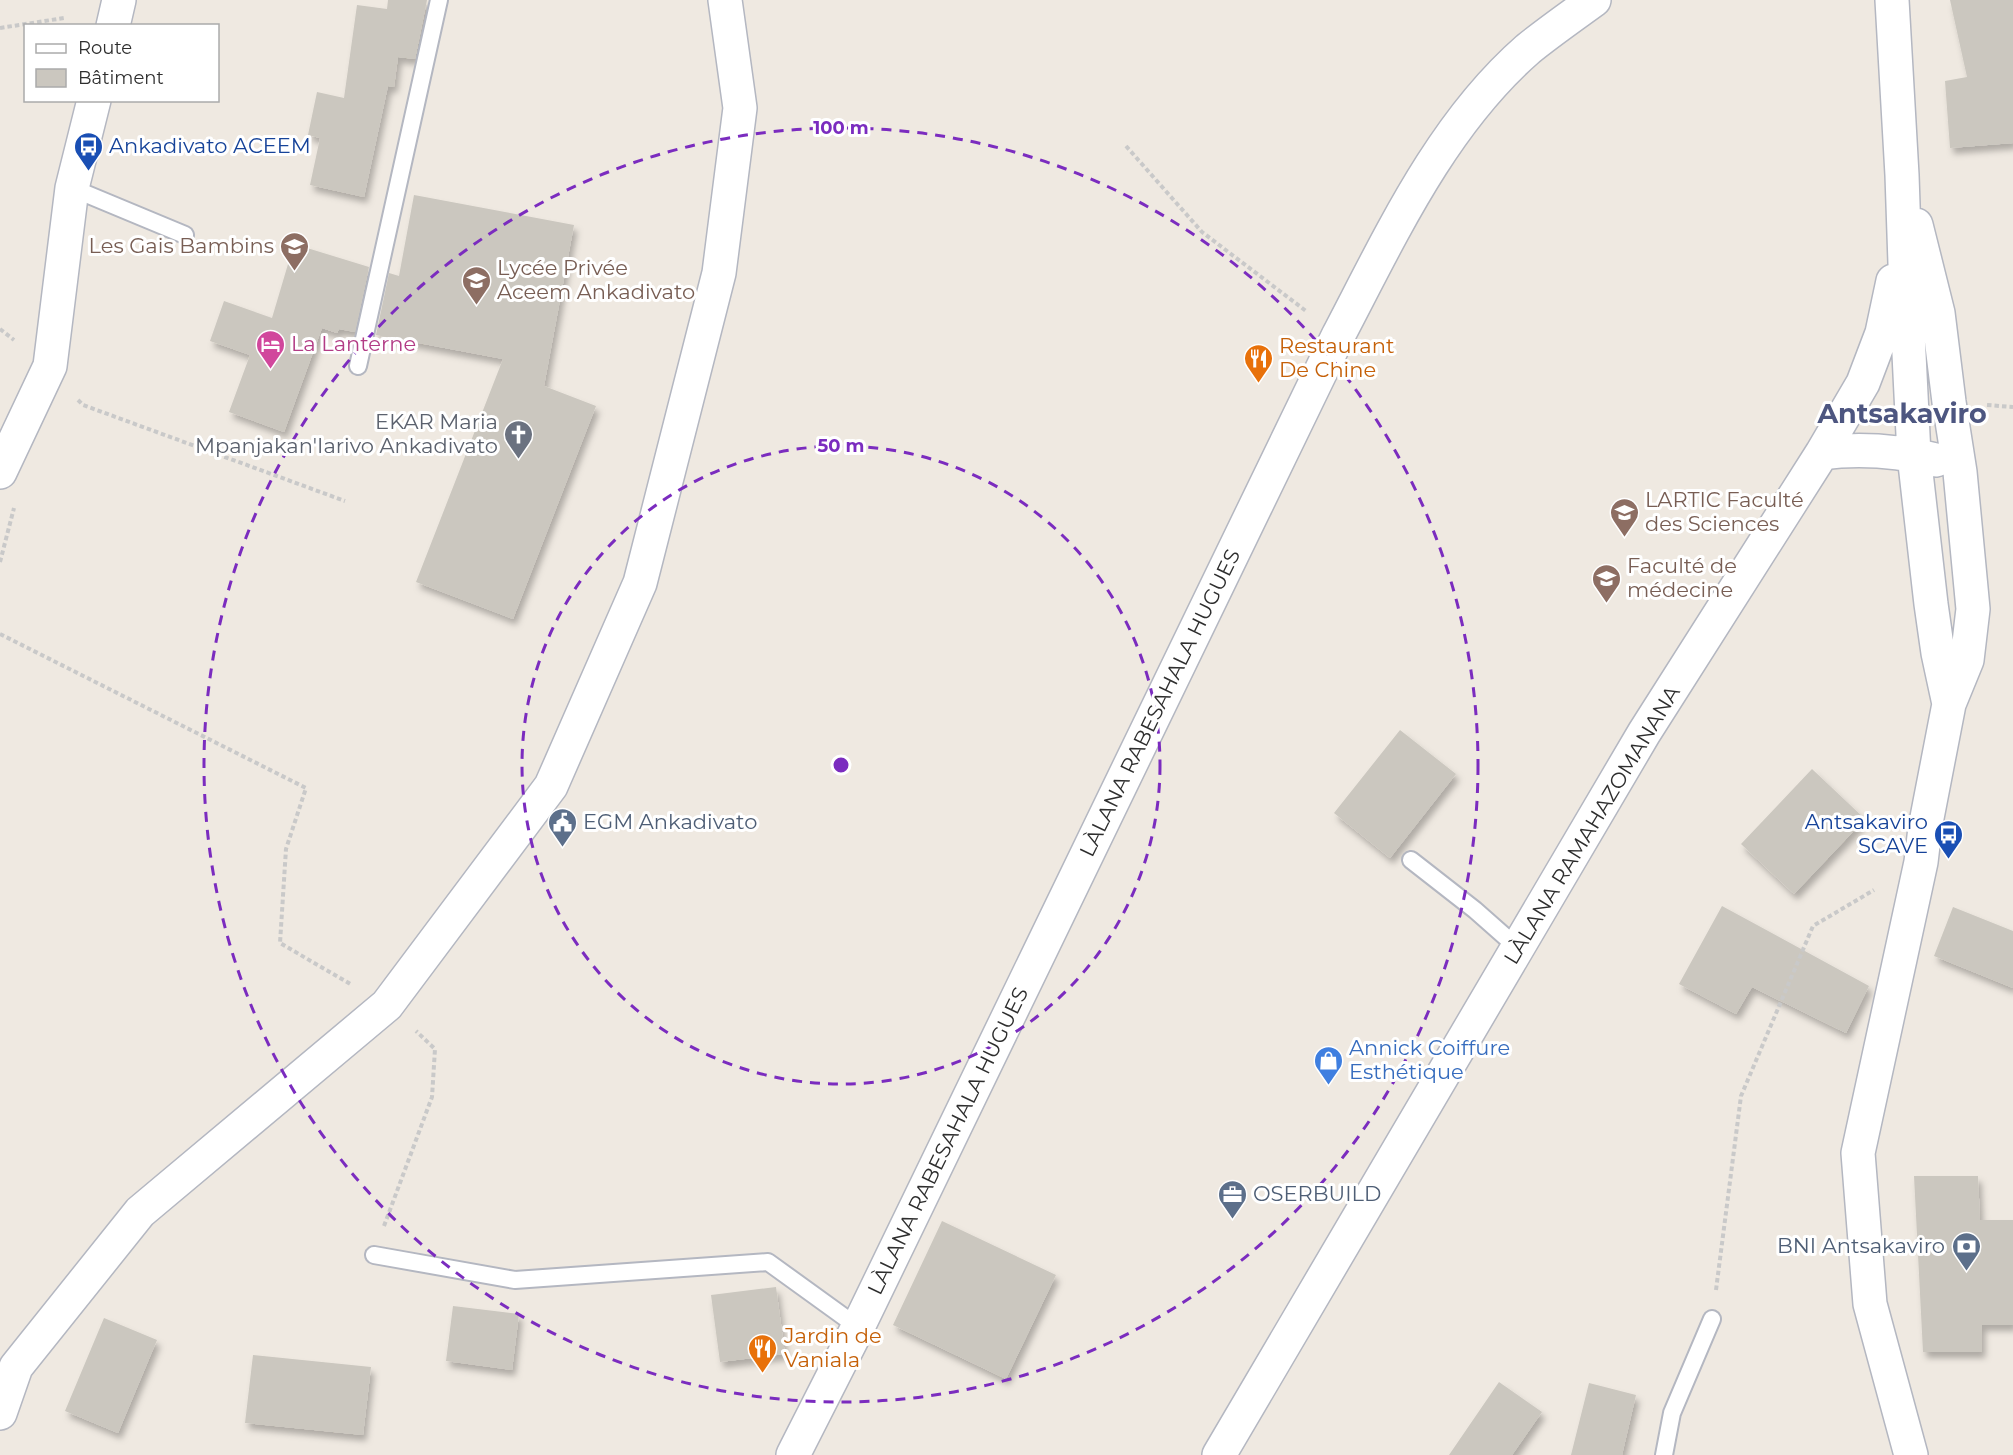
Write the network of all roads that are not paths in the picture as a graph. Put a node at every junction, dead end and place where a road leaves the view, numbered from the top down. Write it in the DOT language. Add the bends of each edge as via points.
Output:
graph roads {
  1 [pos="119,0"];
  2 [pos="439,0"];
  3 [pos="725,0"];
  4 [pos="1594,0"];
  5 [pos="1892,0"];
  6 [pos="113,24"];
  7 [pos="94,102"];
  8 [pos="1902,175"];
  9 [pos="72,188"];
  10 [pos="185,235"];
  11 [pos="358,366"];
  12 [pos="1822,453"];
  13 [pos="1914,455"];
  14 [pos="1960,472"];
  15 [pos="4,486"];
  16 [pos="1949,704"];
  17 [pos="1411,860"];
  18 [pos="1518,948"];
  19 [pos="374,1256"];
  20 [pos="1712,1319"];
  21 [pos="858,1327"];
  22 [pos="0,1413"];
  23 [pos="793,1455"];
  24 [pos="1219,1455"];
  25 [pos="1664,1455"];
  26 [pos="1911,1455"];
  1 -- 6 [label="street"];
  2 -- 11 [label="lane"];
  3 -- 22 [label="street" via="740,108 719,273 640,583 551,786 387,1005 140,1212 16,1367"];
  4 -- 21 [label="street, LÀLANA RABESAHALA HUGUES" via="1528,50 1481,99 1441,150 1394,230 1338,336"];
  5 -- 8 [label="street"];
  7 -- 9 [label="street"];
  8 -- 12 [label="street, LÀLANA RAMAHAZOMANANA" via="1892,284 1882,333 1863,383"];
  8 -- 13 [label="street"];
  8 -- 14 [label="street" via="1938,313"];
  9 -- 10 [label="lane"];
  9 -- 15 [label="street" via="50,366"];
  12 -- 13 [label="street" via="1860,450"];
  12 -- 18 [label="street, LÀLANA RAMAHAZOMANANA" via="1644,733"];
  13 -- 14 [label="street" via="1940,460"];
  13 -- 16 [label="street" via="1930,604"];
  14 -- 16 [label="street" via="1973,609 1967,660"];
  16 -- 26 [label="street" via="1921,862 1858,1153 1870,1304"];
  17 -- 18 [label="lane"];
  18 -- 24 [label="street, LÀLANA RAMAHAZOMANANA"];
  19 -- 21 [label="lane" via="514,1280 768,1262"];
  20 -- 25 [label="lane" via="1672,1413"];
  21 -- 23 [label="street, LÀLANA RABESAHALA HUGUES"];
}
